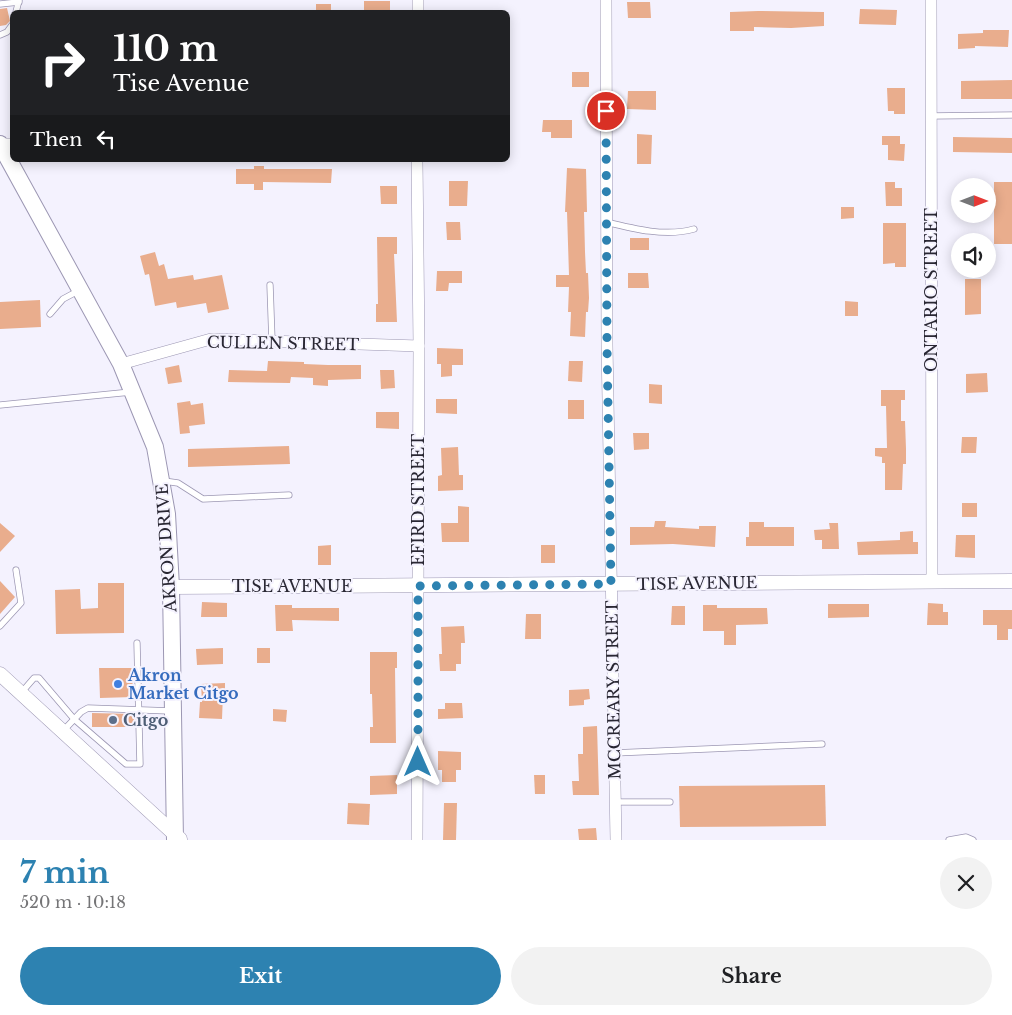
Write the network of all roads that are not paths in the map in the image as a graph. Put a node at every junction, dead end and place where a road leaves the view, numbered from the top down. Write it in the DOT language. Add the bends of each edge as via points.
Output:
graph roads {
  1 [pos="606,0"];
  2 [pos="930,0"];
  3 [pos="19,1"];
  4 [pos="0,4"];
  5 [pos="10,28"];
  6 [pos="0,35"];
  7 [pos="930,116"];
  8 [pos="1012,116"];
  9 [pos="0,144"];
  10 [pos="417,162"];
  11 [pos="606,222"];
  12 [pos="694,230"];
  13 [pos="270,285"];
  14 [pos="80,290"];
  15 [pos="50,314"];
  16 [pos="272,341"];
  17 [pos="419,346"];
  18 [pos="121,364"];
  19 [pos="133,392"];
  20 [pos="0,405"];
  21 [pos="162,481"];
  22 [pos="289,495"];
  23 [pos="16,570"];
  24 [pos="932,581"];
  25 [pos="1012,581"];
  26 [pos="611,584"];
  27 [pos="418,586"];
  28 [pos="172,587"];
  29 [pos="0,626"];
  30 [pos="137,643"];
  31 [pos="0,674"];
  32 [pos="21,693"];
  33 [pos="139,710"];
  34 [pos="173,711"];
  35 [pos="74,719"];
  36 [pos="63,731"];
  37 [pos="822,744"];
  38 [pos="614,753"];
  39 [pos="615,802"];
  40 [pos="670,802"];
  41 [pos="177,838"];
  42 [pos="417,840"];
  43 [pos="616,840"];
  44 [pos="949,840"];
  45 [pos="973,840"];
  1 -- 11 [label="street, MCCREARY STREET"];
  2 -- 7 [label="street, ONTARIO STREET"];
  3 -- 4 [label="lane"];
  5 -- 6 [label="lane"];
  7 -- 8 [label="lane"];
  7 -- 24 [label="street, ONTARIO STREET"];
  9 -- 14 [label="main road, AKRON DRIVE"];
  10 -- 17 [label="street, EFIRD STREET"];
  11 -- 12 [label="lane" via="654,231 680,233"];
  11 -- 26 [label="street, MCCREARY STREET"];
  13 -- 16 [label="lane"];
  14 -- 15 [label="lane" via="63,299"];
  14 -- 18 [label="main road, AKRON DRIVE"];
  16 -- 17 [label="street, CULLEN STREET"];
  16 -- 18 [label="street, CULLEN STREET" via="211,339"];
  17 -- 27 [label="street, EFIRD STREET"];
  18 -- 19 [label="main road, AKRON DRIVE"];
  19 -- 20 [label="lane"];
  19 -- 21 [label="main road, AKRON DRIVE" via="156,447"];
  21 -- 22 [label="lane" via="178,483 203,499"];
  21 -- 28 [label="main road, AKRON DRIVE"];
  23 -- 29 [label="lane" via="21,603"];
  24 -- 25 [label="street, TISE AVENUE"];
  24 -- 26 [label="street, TISE AVENUE"];
  26 -- 27 [label="street, TISE AVENUE"];
  26 -- 38 [label="street, MCCREARY STREET"];
  27 -- 28 [label="street, TISE AVENUE"];
  27 -- 42 [label="street, EFIRD STREET"];
  28 -- 34 [label="main road, AKRON DRIVE"];
  30 -- 33 [label="lane"];
  31 -- 32 [label="street"];
  32 -- 35 [label="lane" via="34,678 39,678"];
  32 -- 36 [label="street"];
  33 -- 34 [label="lane"];
  33 -- 35 [label="lane" via="88,708"];
  33 -- 35 [label="lane" via="140,764 126,764"];
  34 -- 41 [label="main road, AKRON DRIVE"];
  35 -- 36 [label="lane"];
  36 -- 41 [label="street"];
  37 -- 38 [label="lane"];
  38 -- 39 [label="street, MCCREARY STREET"];
  39 -- 40 [label="lane"];
  39 -- 43 [label="street, MCCREARY STREET"];
  44 -- 45 [label="lane" via="966,837"];
}
